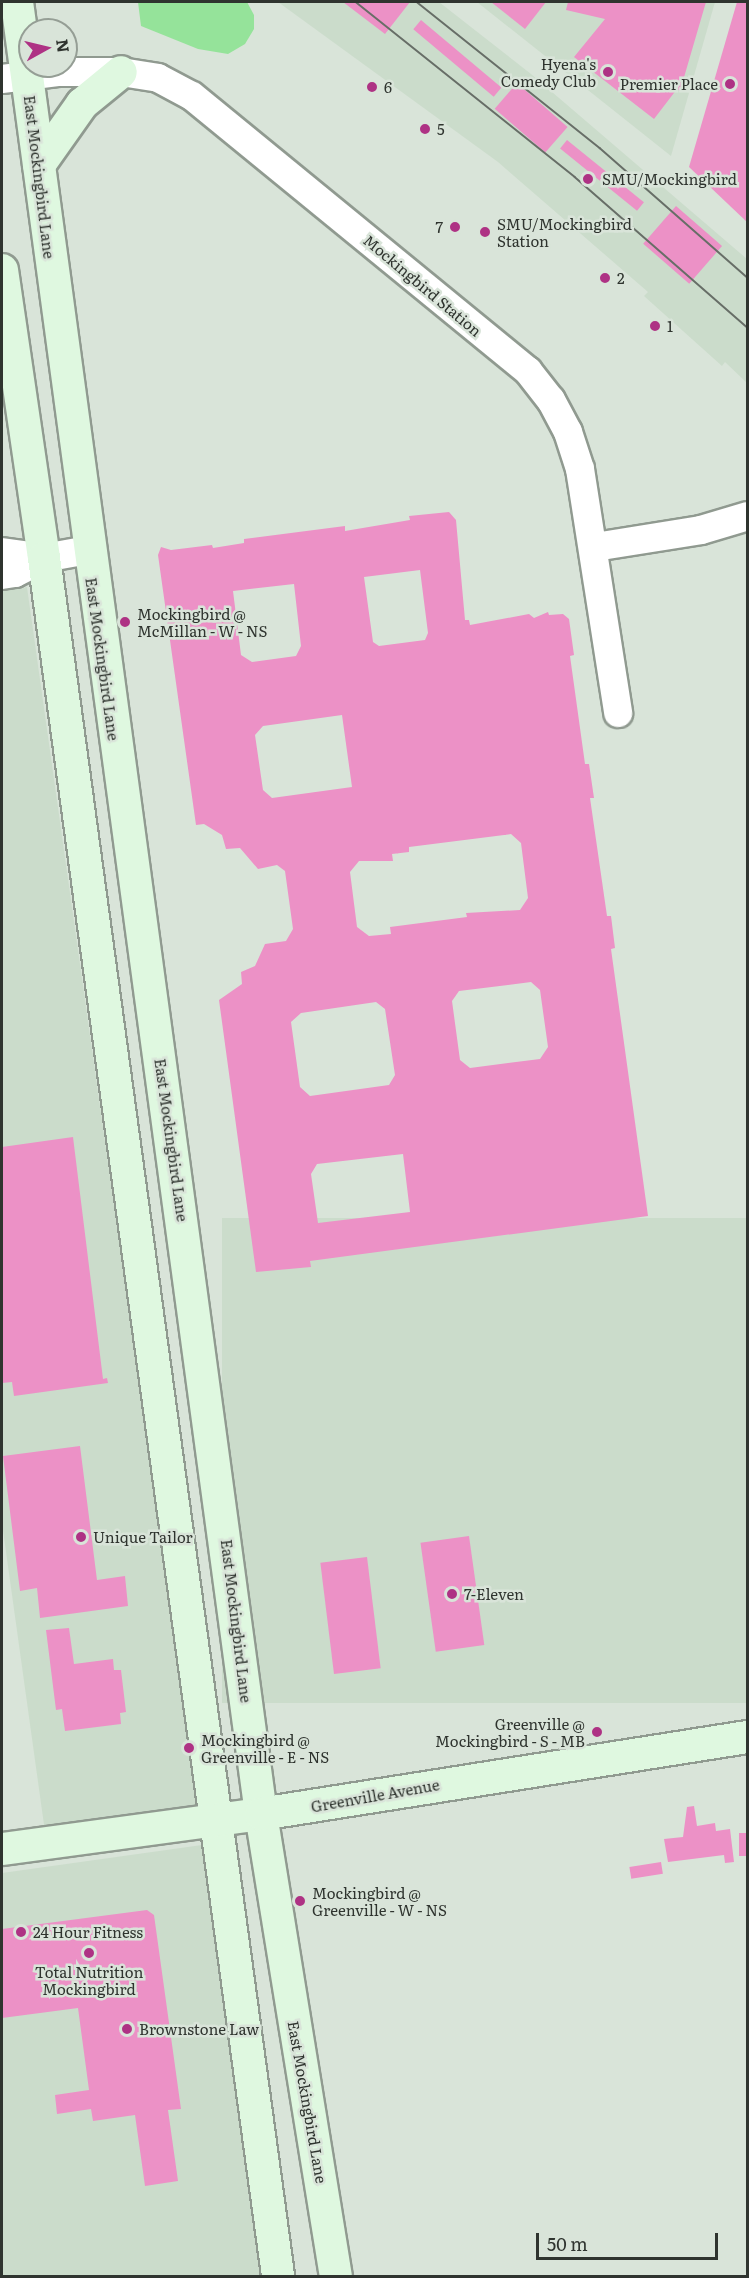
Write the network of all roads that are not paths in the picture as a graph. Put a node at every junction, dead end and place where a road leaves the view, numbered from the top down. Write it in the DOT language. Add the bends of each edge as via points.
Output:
graph roads {
  1 [pos="17,2"];
  2 [pos="121,72"];
  3 [pos="14,77"];
  4 [pos="39,165"];
  5 [pos="3,277"];
  6 [pos="53,277"];
  7 [pos="747,516"];
  8 [pos="594,547"];
  9 [pos="88,550"];
  10 [pos="2,552"];
  11 [pos="44,558"];
  12 [pos="2,575"];
  13 [pos="618,713"];
  14 [pos="142,927"];
  15 [pos="95,936"];
  16 [pos="185,1237"];
  17 [pos="137,1246"];
  18 [pos="747,1737"];
  19 [pos="261,1814"];
  20 [pos="216,1820"];
  21 [pos="2,1849"];
  22 [pos="278,2277"];
  23 [pos="336,2277"];
  1 -- 3 [label="main road, East Mockingbird Lane"];
  2 -- 3 [label="street, Mockingbird Station"];
  2 -- 4 [label="main road" via="82,104"];
  2 -- 8 [label="street, Mockingbird Station" via="158,78 192,96 528,371 551,400 568,432 580,469"];
  3 -- 4 [label="main road, East Mockingbird Lane"];
  4 -- 6 [label="main road, East Mockingbird Lane"];
  5 -- 6 [label="main road"];
  5 -- 11 [label="main road"];
  6 -- 9 [label="main road, East Mockingbird Lane"];
  7 -- 8 [label="street" via="701,530"];
  8 -- 13 [label="street, Mockingbird Station"];
  9 -- 11 [label="street"];
  9 -- 14 [label="main road, East Mockingbird Lane"];
  10 -- 11 [label="street"];
  11 -- 12 [label="street" via="15,573"];
  11 -- 15 [label="main road"];
  14 -- 15 [label="main road"];
  14 -- 16 [label="main road, East Mockingbird Lane"];
  15 -- 17 [label="main road"];
  16 -- 17 [label="main road"];
  16 -- 19 [label="main road, East Mockingbird Lane"];
  17 -- 20 [label="main road"];
  18 -- 19 [label="main road, Greenville Avenue"];
  19 -- 20 [label="main road, Greenville Avenue"];
  19 -- 23 [label="main road, East Mockingbird Lane"];
  20 -- 21 [label="main road, Greenville Avenue"];
  20 -- 22 [label="main road"];
}
